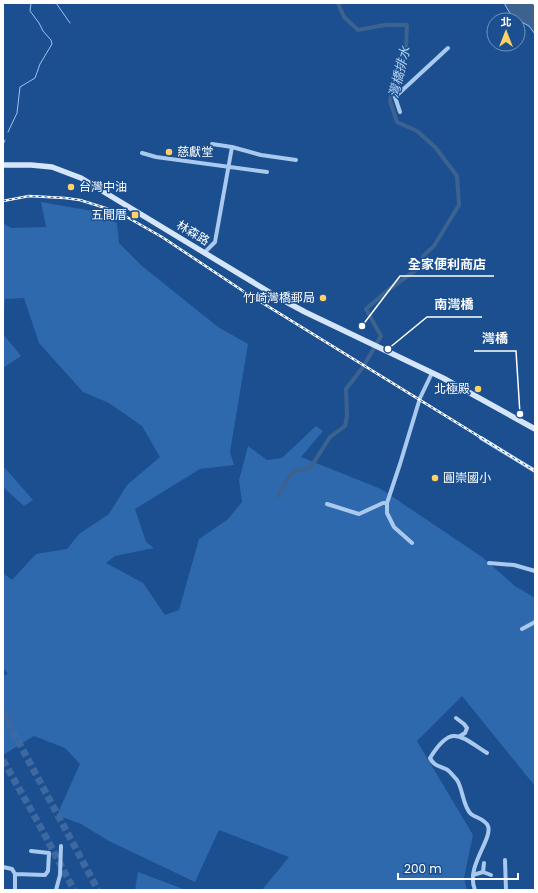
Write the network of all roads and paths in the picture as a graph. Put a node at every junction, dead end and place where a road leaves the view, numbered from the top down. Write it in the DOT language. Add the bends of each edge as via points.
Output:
graph roads {
  1 [pos="448,48"];
  2 [pos="400,112"];
  3 [pos="212,144"];
  4 [pos="232,147"];
  5 [pos="142,153"];
  6 [pos="296,160"];
  7 [pos="3,165"];
  8 [pos="228,166"];
  9 [pos="267,172"];
  10 [pos="204,252"];
  11 [pos="432,373"];
  12 [pos="535,429"];
  13 [pos="482,438"];
  14 [pos="535,471"];
  15 [pos="387,503"];
  16 [pos="327,504"];
  17 [pos="412,543"];
  18 [pos="489,563"];
  19 [pos="535,571"];
  20 [pos="535,622"];
  21 [pos="522,629"];
  22 [pos="456,718"];
  23 [pos="460,736"];
  24 [pos="487,753"];
  25 [pos="61,846"];
  26 [pos="31,851"];
  27 [pos="505,860"];
  28 [pos="484,863"];
  29 [pos="3,867"];
  30 [pos="483,872"];
  31 [pos="15,874"];
  32 [pos="473,875"];
  33 [pos="491,875"];
  34 [pos="15,890"];
  35 [pos="56,890"];
  36 [pos="475,890"];
  37 [pos="506,890"];
  1 -- 2 [label="street" via="395,97"];
  3 -- 4 [label="street"];
  4 -- 6 [label="street" via="261,155"];
  4 -- 8 [label="street"];
  5 -- 8 [label="street"];
  7 -- 10 [label="main road, 林森路" via="52,167 81,178"];
  8 -- 9 [label="street"];
  8 -- 10 [label="street" via="215,242"];
  10 -- 11 [label="main road, 林森路" via="286,302"];
  11 -- 12 [label="main road"];
  11 -- 15 [label="street" via="420,398"];
  13 -- 14 [label="street"];
  15 -- 16 [label="street" via="359,514"];
  15 -- 17 [label="street" via="387,513 394,527"];
  18 -- 19 [label="street" via="514,565"];
  20 -- 21 [label="street"];
  22 -- 23 [label="street" via="467,728"];
  23 -- 24 [label="street"];
  23 -- 32 [label="street" via="450,736 443,740 430,758 438,767 448,770 458,781 470,813 488,826 488,834 476,860"];
  25 -- 35 [label="street" via="60,874"];
  26 -- 31 [label="street" via="49,853 48,871 45,875"];
  27 -- 37 [label="street"];
  28 -- 30 [label="street"];
  29 -- 31 [label="street" via="12,869"];
  30 -- 32 [label="street"];
  30 -- 33 [label="street"];
  31 -- 34 [label="street"];
  32 -- 36 [label="street" via="472,884"];
}
